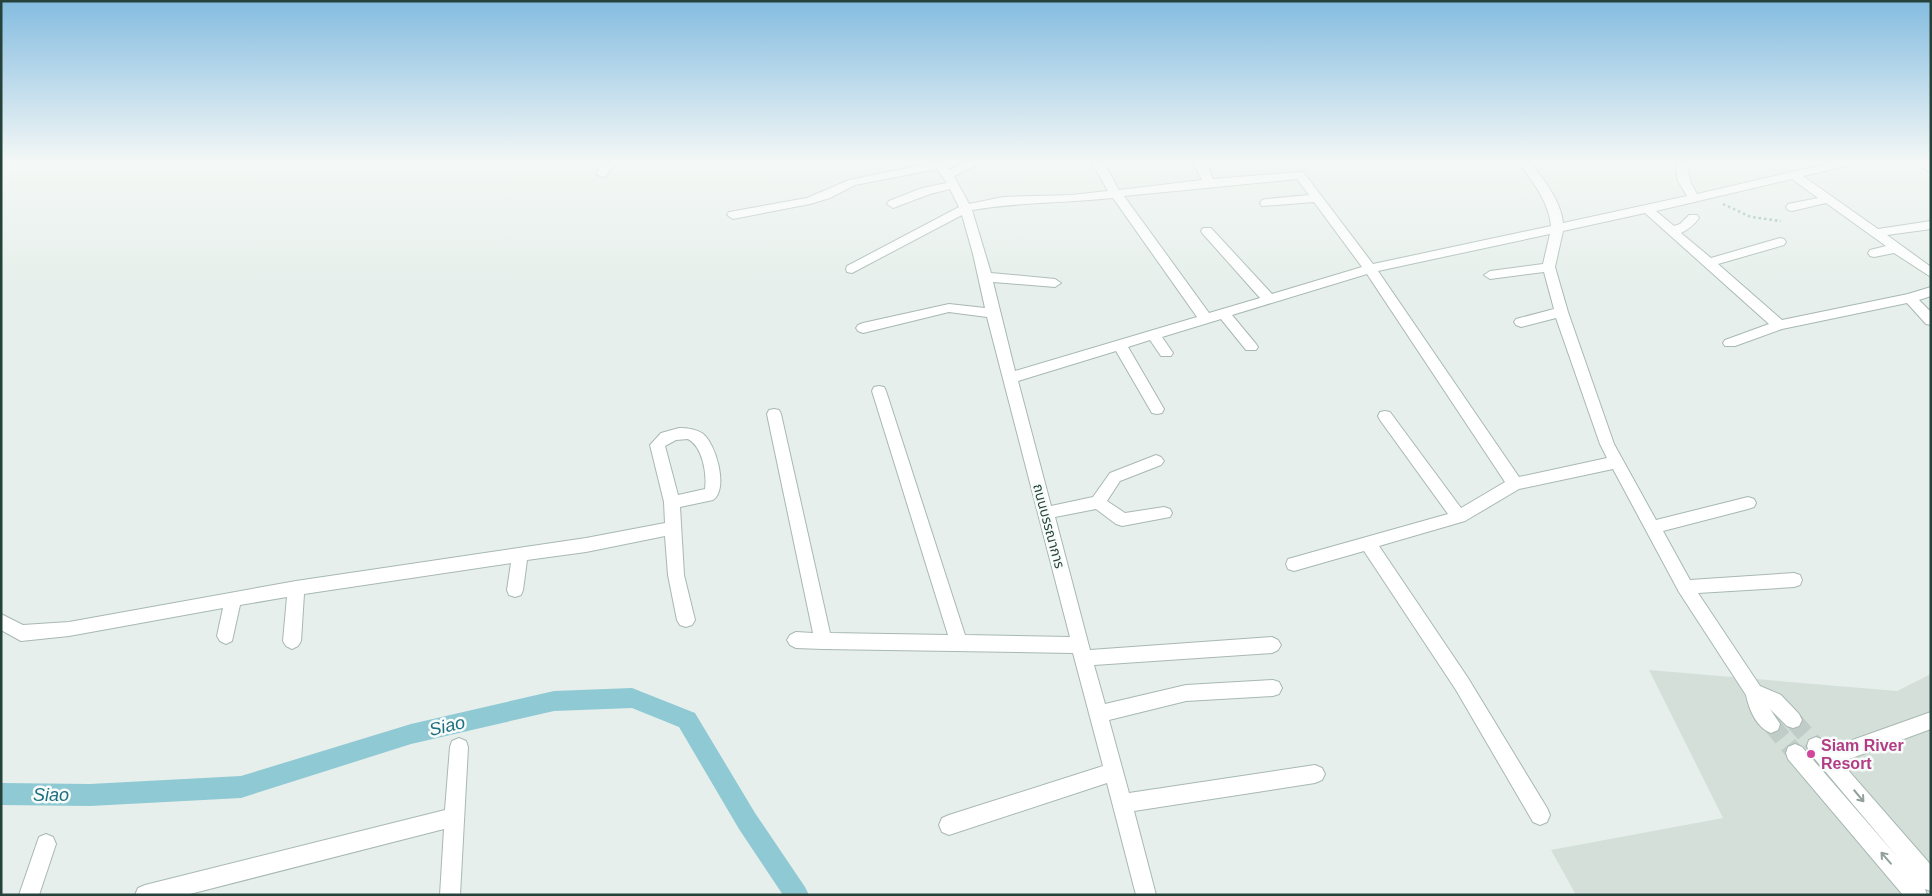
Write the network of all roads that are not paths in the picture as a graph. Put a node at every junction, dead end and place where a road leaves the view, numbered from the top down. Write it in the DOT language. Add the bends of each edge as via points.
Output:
graph roads {
  1 [pos="782,205"];
  2 [pos="964,205"];
  3 [pos="983,205"];
  4 [pos="1124,205"];
  5 [pos="1322,205"];
  6 [pos="1551,205"];
  7 [pos="1665,205"];
  8 [pos="1802,205"];
  9 [pos="1838,205"];
  10 [pos="1792,207"];
  11 [pos="966,208"];
  12 [pos="1647,209"];
  13 [pos="733,215"];
  14 [pos="1693,218"];
  15 [pos="1931,225"];
  16 [pos="1556,228"];
  17 [pos="1207,231"];
  18 [pos="1674,232"];
  19 [pos="1877,234"];
  20 [pos="1780,242"];
  21 [pos="1897,248"];
  22 [pos="1874,252"];
  23 [pos="1708,263"];
  24 [pos="1549,267"];
  25 [pos="852,269"];
  26 [pos="1370,269"];
  27 [pos="1931,273"];
  28 [pos="1490,275"];
  29 [pos="985,277"];
  30 [pos="1055,283"];
  31 [pos="1931,291"];
  32 [pos="1910,298"];
  33 [pos="1270,300"];
  34 [pos="1561,312"];
  35 [pos="994,313"];
  36 [pos="1224,314"];
  37 [pos="1206,319"];
  38 [pos="1931,321"];
  39 [pos="1521,322"];
  40 [pos="1779,325"];
  41 [pos="863,328"];
  42 [pos="1154,335"];
  43 [pos="1730,343"];
  44 [pos="1120,345"];
  45 [pos="1251,347"];
  46 [pos="1166,353"];
  47 [pos="1010,378"];
  48 [pos="879,391"];
  49 [pos="1158,409"];
  50 [pos="774,414"];
  51 [pos="1385,416"];
  52 [pos="1156,461"];
  53 [pos="1616,462"];
  54 [pos="1515,484"];
  55 [pos="672,502"];
  56 [pos="1098,502"];
  57 [pos="1748,503"];
  58 [pos="1046,513"];
  59 [pos="1164,513"];
  60 [pos="1459,517"];
  61 [pos="1652,526"];
  62 [pos="673,528"];
  63 [pos="1368,543"];
  64 [pos="520,554"];
  65 [pos="1294,564"];
  66 [pos="1794,580"];
  67 [pos="1686,587"];
  68 [pos="296,588"];
  69 [pos="515,590"];
  70 [pos="233,600"];
  71 [pos="686,620"];
  72 [pos="1,622"];
  73 [pos="226,636"];
  74 [pos="796,640"];
  75 [pos="292,641"];
  76 [pos="823,641"];
  77 [pos="959,643"];
  78 [pos="1272,646"];
  79 [pos="1082,652"];
  80 [pos="1274,688"];
  81 [pos="1754,692"];
  82 [pos="1099,714"];
  83 [pos="1793,720"];
  84 [pos="1930,721"];
  85 [pos="1771,724"];
  86 [pos="459,747"];
  87 [pos="1796,753"];
  88 [pos="1114,772"];
  89 [pos="1315,774"];
  90 [pos="1122,803"];
  91 [pos="1540,815"];
  92 [pos="454,817"];
  93 [pos="949,825"];
  94 [pos="46,844"];
  95 [pos="1931,881"];
  96 [pos="29,895"];
  97 [pos="145,895"];
  98 [pos="450,895"];
  99 [pos="1146,895"];
  100 [pos="1918,895"];
  1 -- 13 [label="street"];
  2 -- 11 [label="street, ถนนบรรณาการ"];
  3 -- 11 [label="street"];
  4 -- 37 [label="street"];
  5 -- 26 [label="street"];
  6 -- 16 [label="street" via="1556,214"];
  7 -- 12 [label="street"];
  8 -- 10 [label="street"];
  9 -- 19 [label="street"];
  11 -- 25 [label="street"];
  11 -- 29 [label="street, ถนนบรรณาการ"];
  12 -- 16 [label="street"];
  12 -- 18 [label="street"];
  14 -- 18 [label="street"];
  15 -- 19 [label="street"];
  16 -- 24 [label="street"];
  16 -- 26 [label="street"];
  17 -- 33 [label="street"];
  18 -- 23 [label="street"];
  19 -- 21 [label="street"];
  20 -- 23 [label="street"];
  21 -- 22 [label="street"];
  21 -- 27 [label="street"];
  23 -- 40 [label="street"];
  24 -- 28 [label="street"];
  24 -- 34 [label="street"];
  26 -- 33 [label="street"];
  26 -- 54 [label="street"];
  29 -- 30 [label="street"];
  29 -- 35 [label="street, ถนนบรรณาการ"];
  31 -- 32 [label="street"];
  32 -- 38 [label="street"];
  32 -- 40 [label="street"];
  33 -- 36 [label="street"];
  34 -- 39 [label="street"];
  34 -- 53 [label="street"];
  35 -- 41 [label="street" via="949,308"];
  35 -- 47 [label="street, ถนนบรรณาการ"];
  36 -- 37 [label="street"];
  36 -- 45 [label="street"];
  37 -- 42 [label="street"];
  40 -- 43 [label="street"];
  42 -- 44 [label="street"];
  42 -- 46 [label="street"];
  44 -- 47 [label="street"];
  44 -- 49 [label="street"];
  47 -- 58 [label="street, ถนนบรรณาการ"];
  48 -- 77 [label="street"];
  50 -- 76 [label="street"];
  51 -- 60 [label="street"];
  52 -- 56 [label="street" via="1115,477"];
  53 -- 54 [label="street"];
  53 -- 61 [label="street"];
  54 -- 60 [label="street"];
  55 -- 55 [label="street" via="657,445 668,435 681,433 701,441 714,489 704,497"];
  55 -- 62 [label="street"];
  56 -- 58 [label="street"];
  56 -- 59 [label="street" via="1122,520"];
  57 -- 61 [label="street"];
  58 -- 79 [label="street, ถนนบรรณาการ"];
  60 -- 63 [label="street"];
  61 -- 67 [label="street"];
  62 -- 64 [label="street"];
  62 -- 71 [label="street" via="676,575"];
  63 -- 65 [label="street"];
  63 -- 91 [label="street" via="1462,684"];
  64 -- 68 [label="street"];
  64 -- 69 [label="street"];
  66 -- 67 [label="street"];
  67 -- 81 [label="street"];
  68 -- 70 [label="street"];
  68 -- 75 [label="street"];
  70 -- 72 [label="street" via="37,633 21,633"];
  70 -- 73 [label="street"];
  74 -- 76 [label="street"];
  76 -- 77 [label="street"];
  77 -- 79 [label="street"];
  78 -- 79 [label="street"];
  79 -- 82 [label="street, ถนนบรรณาการ"];
  80 -- 82 [label="street" via="1186,693"];
  81 -- 83 [label="street" via="1775,701"];
  81 -- 85 [label="street" via="1758,707"];
  82 -- 88 [label="street, ถนนบรรณาการ"];
  84 -- 95 [label="street, one-way" via="1821,752"];
  86 -- 92 [label="street"];
  100 -- 87 [label="street, one-way"];
  88 -- 90 [label="street, ถนนบรรณาการ"];
  88 -- 93 [label="street"];
  89 -- 90 [label="street"];
  90 -- 99 [label="street, ถนนบรรณาการ"];
  92 -- 97 [label="street"];
  92 -- 98 [label="street"];
  94 -- 96 [label="street"];
}
